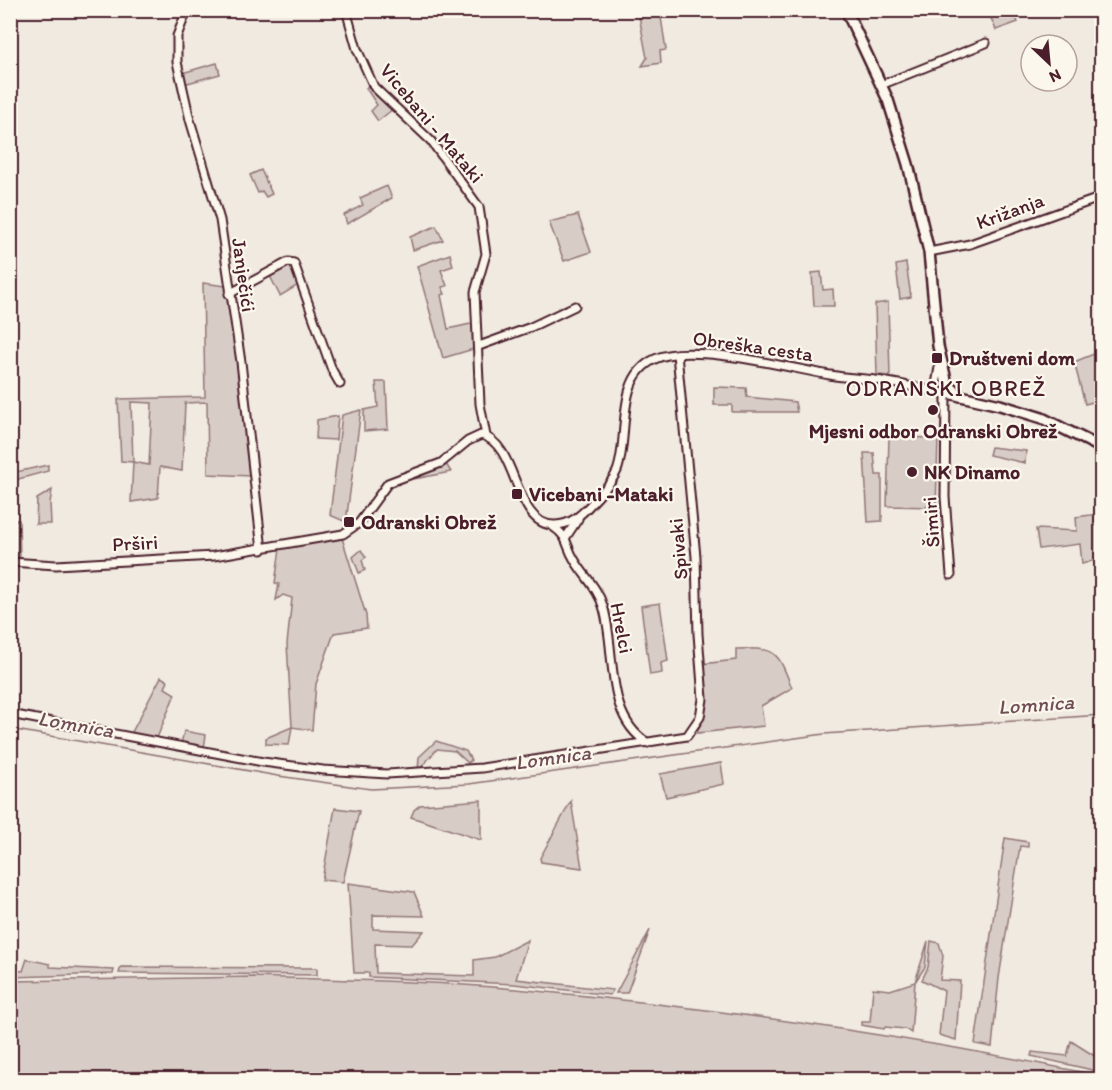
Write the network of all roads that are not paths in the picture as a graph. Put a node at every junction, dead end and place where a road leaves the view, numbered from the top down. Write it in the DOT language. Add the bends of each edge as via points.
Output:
graph roads {
  1 [pos="187,10"];
  2 [pos="346,10"];
  3 [pos="846,10"];
  4 [pos="986,43"];
  5 [pos="881,85"];
  6 [pos="1101,197"];
  7 [pos="929,252"];
  8 [pos="229,294"];
  9 [pos="575,306"];
  10 [pos="479,346"];
  11 [pos="678,354"];
  12 [pos="940,361"];
  13 [pos="340,384"];
  14 [pos="935,391"];
  15 [pos="946,394"];
  16 [pos="965,398"];
  17 [pos="486,436"];
  18 [pos="1101,448"];
  19 [pos="580,517"];
  20 [pos="552,526"];
  21 [pos="566,537"];
  22 [pos="262,550"];
  23 [pos="10,562"];
  24 [pos="951,575"];
  25 [pos="10,714"];
  26 [pos="648,743"];
  1 -- 8 [label="street, Janječići" via="177,36 177,62 216,203"];
  2 -- 10 [label="street, Vicebani - Mataki" via="357,49 375,87 430,141 479,207 486,248 475,288"];
  3 -- 5 [label="main road"];
  4 -- 5 [label="street"];
  5 -- 7 [label="main road" via="899,132"];
  6 -- 7 [label="street, Križanja" via="970,244"];
  7 -- 12 [label="main road"];
  8 -- 13 [label="street" via="294,262"];
  8 -- 22 [label="street, Janječići" via="241,362"];
  9 -- 10 [label="street"];
  10 -- 17 [label="street, Vicebani - Mataki" via="480,404"];
  11 -- 14 [label="street, Obreška cesta" via="705,354"];
  11 -- 19 [label="street, Obreška cesta" via="657,358 639,372 624,413 617,470 610,484"];
  11 -- 26 [label="street, Spivaki" via="698,577 703,699 700,717 687,736"];
  12 -- 14 [label="street"];
  12 -- 16 [label="main road" via="947,384"];
  14 -- 15 [label="street, Obreška cesta"];
  15 -- 16 [label="street, Obreška cesta"];
  15 -- 24 [label="street, Šimiri" via="945,496"];
  16 -- 18 [label="main road, Obreška cesta" via="1042,418"];
  17 -- 20 [label="street" via="505,459 528,509"];
  17 -- 22 [label="street" via="468,441 441,463 388,483 349,532"];
  19 -- 20 [label="street, Obreška cesta"];
  19 -- 21 [label="street"];
  20 -- 21 [label="street"];
  21 -- 26 [label="street, Hrelci" via="572,557 604,607 623,715"];
  22 -- 23 [label="street, Prširi" via="56,565"];
  25 -- 26 [label="street" via="263,762 378,774 464,770"];
}
